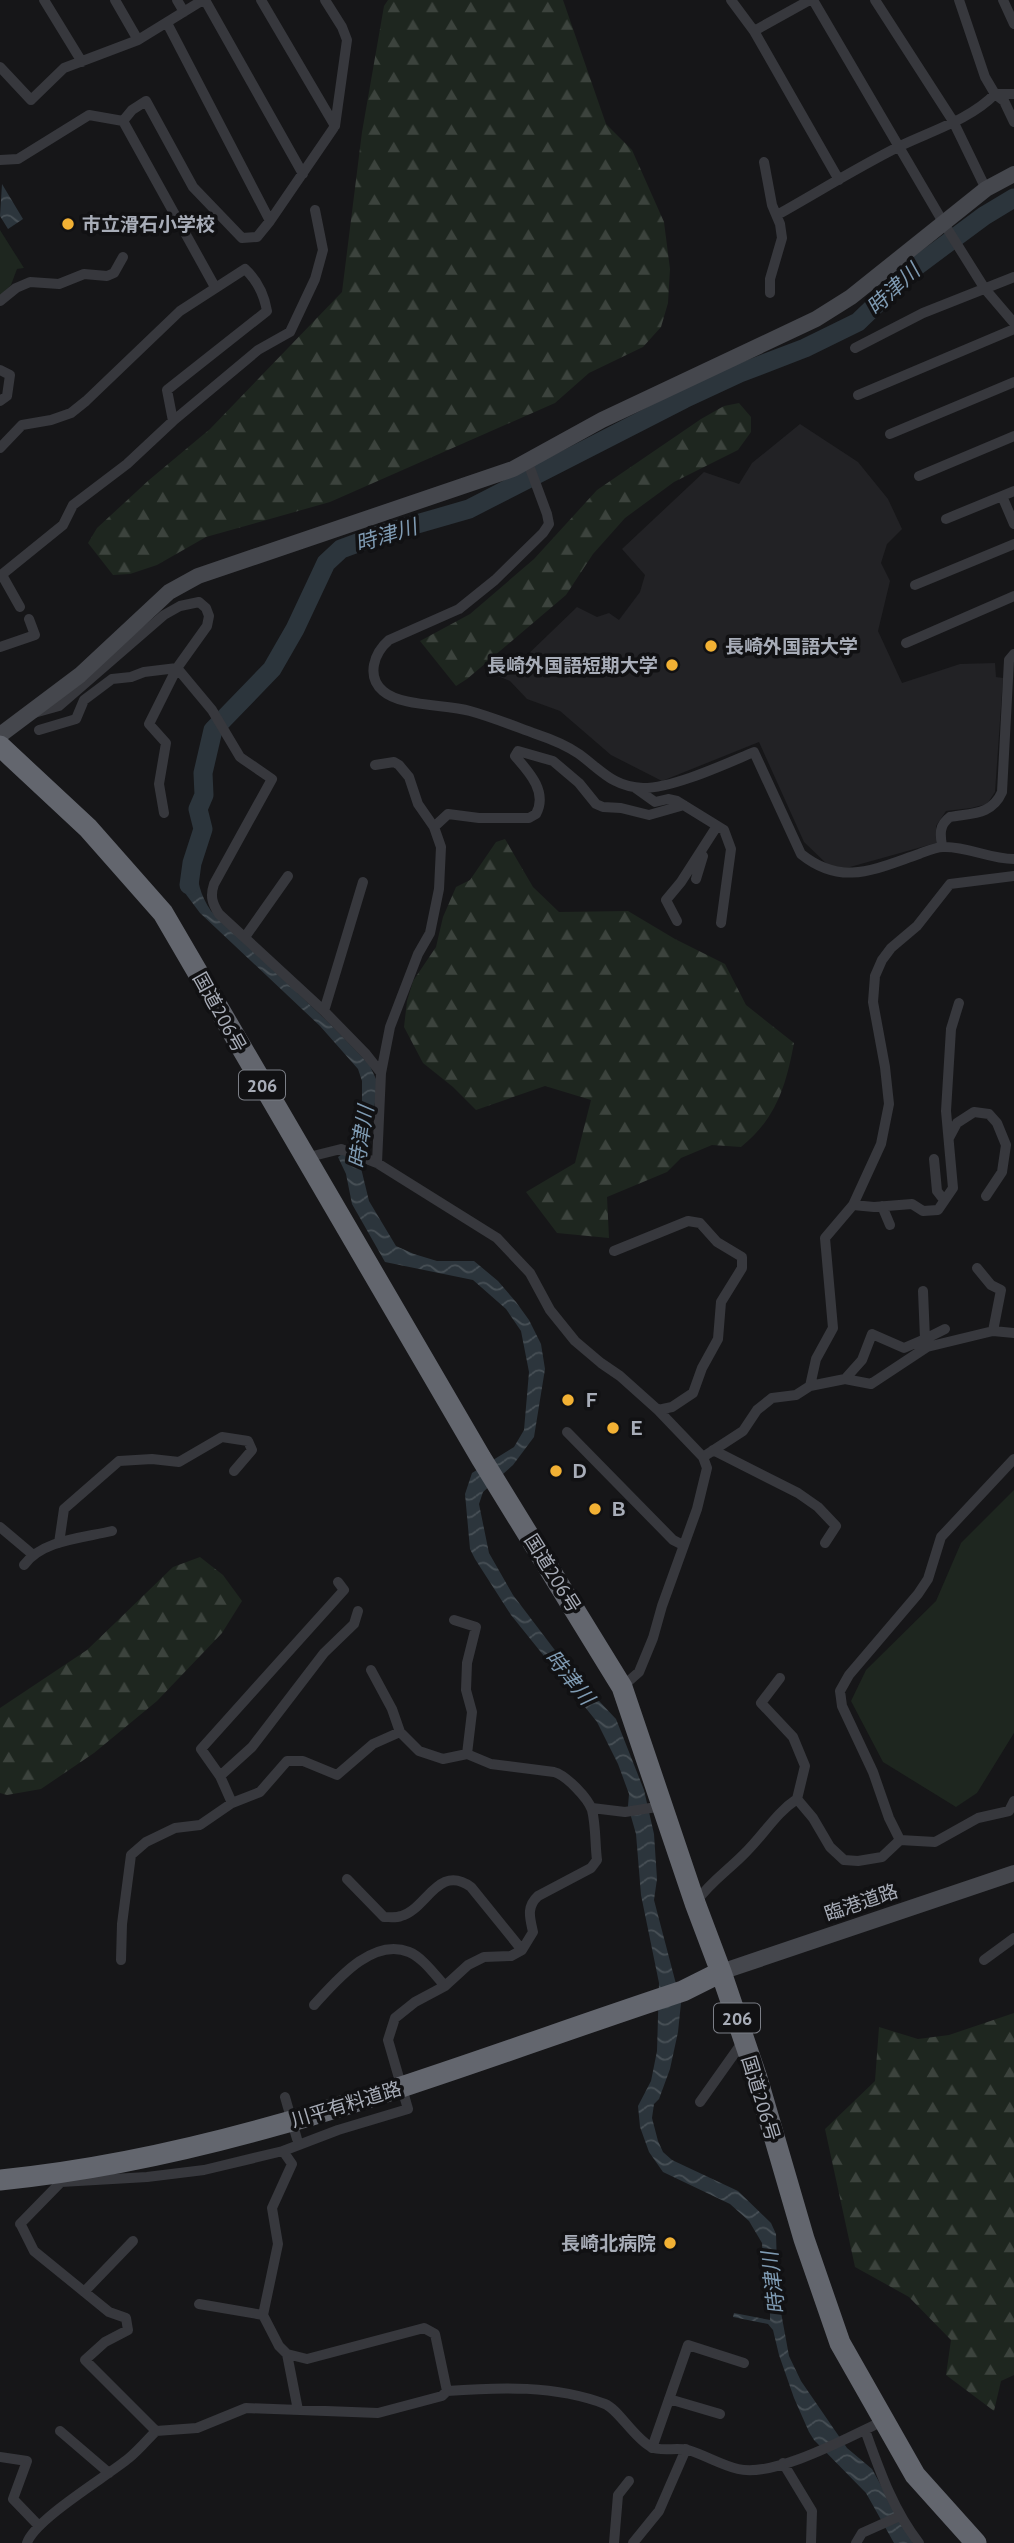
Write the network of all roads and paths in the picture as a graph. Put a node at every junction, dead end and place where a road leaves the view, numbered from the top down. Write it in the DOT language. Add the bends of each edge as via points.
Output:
graph roads {
  1 [pos="44,0"];
  2 [pos="115,0"];
  3 [pos="177,0"];
  4 [pos="204,0"];
  5 [pos="261,0"];
  6 [pos="325,0"];
  7 [pos="731,0"];
  8 [pos="811,0"];
  9 [pos="875,0"];
  10 [pos="960,0"];
  11 [pos="1003,0"];
  12 [pos="184,12"];
  13 [pos="167,23"];
  14 [pos="1014,24"];
  15 [pos="754,31"];
  16 [pos="138,40"];
  17 [pos="82,62"];
  18 [pos="0,67"];
  19 [pos="995,94"];
  20 [pos="1014,94"];
  21 [pos="123,121"];
  22 [pos="953,121"];
  23 [pos="1014,122"];
  24 [pos="335,126"];
  25 [pos="898,147"];
  26 [pos="0,160"];
  27 [pos="764,162"];
  28 [pos="303,174"];
  29 [pos="1014,174"];
  30 [pos="839,180"];
  31 [pos="986,189"];
  32 [pos="315,210"];
  33 [pos="777,215"];
  34 [pos="270,221"];
  35 [pos="945,224"];
  36 [pos="123,257"];
  37 [pos="1014,277"];
  38 [pos="215,287"];
  39 [pos="985,289"];
  40 [pos="771,293"];
  41 [pos="0,301"];
  42 [pos="1014,323"];
  43 [pos="1014,329"];
  44 [pos="855,348"];
  45 [pos="0,370"];
  46 [pos="1014,382"];
  47 [pos="858,395"];
  48 [pos="0,401"];
  49 [pos="173,421"];
  50 [pos="890,434"];
  51 [pos="1014,436"];
  52 [pos="0,448"];
  53 [pos="527,460"];
  54 [pos="919,476"];
  55 [pos="1014,491"];
  56 [pos="1002,496"];
  57 [pos="947,519"];
  58 [pos="1014,524"];
  59 [pos="1014,544"];
  60 [pos="1,575"];
  61 [pos="915,585"];
  62 [pos="1014,596"];
  63 [pos="20,607"];
  64 [pos="29,619"];
  65 [pos="906,643"];
  66 [pos="0,647"];
  67 [pos="1014,654"];
  68 [pos="177,668"];
  69 [pos="25,716"];
  70 [pos="39,730"];
  71 [pos="0,735"];
  72 [pos="0,746"];
  73 [pos="374,765"];
  74 [pos="634,786"];
  75 [pos="684,805"];
  76 [pos="164,813"];
  77 [pos="717,826"];
  78 [pos="433,827"];
  79 [pos="942,846"];
  80 [pos="704,847"];
  81 [pos="1014,859"];
  82 [pos="288,876"];
  83 [pos="1014,876"];
  84 [pos="696,879"];
  85 [pos="363,882"];
  86 [pos="677,921"];
  87 [pos="721,923"];
  88 [pos="245,937"];
  89 [pos="959,1003"];
  90 [pos="324,1011"];
  91 [pos="381,1073"];
  92 [pos="949,1138"];
  93 [pos="305,1158"];
  94 [pos="934,1159"];
  95 [pos="377,1163"];
  96 [pos="986,1196"];
  97 [pos="944,1200"];
  98 [pos="853,1205"];
  99 [pos="882,1206"];
  100 [pos="890,1225"];
  101 [pos="614,1251"];
  102 [pos="977,1268"];
  103 [pos="923,1291"];
  104 [pos="945,1329"];
  105 [pos="993,1331"];
  106 [pos="1014,1333"];
  107 [pos="925,1339"];
  108 [pos="845,1379"];
  109 [pos="810,1386"];
  110 [pos="658,1410"];
  111 [pos="567,1432"];
  112 [pos="708,1454"];
  113 [pos="1014,1459"];
  114 [pos="234,1471"];
  115 [pos="0,1527"];
  116 [pos="112,1531"];
  117 [pos="59,1543"];
  118 [pos="825,1543"];
  119 [pos="682,1545"];
  120 [pos="32,1554"];
  121 [pos="24,1565"];
  122 [pos="338,1582"];
  123 [pos="358,1611"];
  124 [pos="454,1620"];
  125 [pos="371,1670"];
  126 [pos="780,1678"];
  127 [pos="622,1687"];
  128 [pos="400,1732"];
  129 [pos="467,1754"];
  130 [pos="219,1776"];
  131 [pos="797,1799"];
  132 [pos="232,1803"];
  133 [pos="657,1806"];
  134 [pos="592,1808"];
  135 [pos="1012,1809"];
  136 [pos="900,1840"];
  137 [pos="1014,1873"];
  138 [pos="347,1879"];
  139 [pos="695,1903"];
  140 [pos="1014,1938"];
  141 [pos="522,1950"];
  142 [pos="121,1960"];
  143 [pos="984,1960"];
  144 [pos="721,1972"];
  145 [pos="444,1986"];
  146 [pos="651,1997"];
  147 [pos="314,2005"];
  148 [pos="744,2040"];
  149 [pos="285,2097"];
  150 [pos="700,2102"];
  151 [pos="297,2139"];
  152 [pos="283,2151"];
  153 [pos="0,2172"];
  154 [pos="0,2180"];
  155 [pos="133,2241"];
  156 [pos="84,2292"];
  157 [pos="199,2304"];
  158 [pos="263,2315"];
  159 [pos="287,2354"];
  160 [pos="744,2362"];
  161 [pos="447,2390"];
  162 [pos="669,2399"];
  163 [pos="298,2410"];
  164 [pos="720,2414"];
  165 [pos="874,2425"];
  166 [pos="60,2431"];
  167 [pos="156,2431"];
  168 [pos="652,2448"];
  169 [pos="686,2449"];
  170 [pos="0,2457"];
  171 [pos="783,2463"];
  172 [pos="109,2473"];
  173 [pos="629,2481"];
  174 [pos="900,2516"];
  175 [pos="39,2526"];
  176 [pos="27,2543"];
  177 [pos="614,2543"];
  178 [pos="634,2543"];
  179 [pos="811,2543"];
  180 [pos="856,2543"];
  181 [pos="919,2543"];
  182 [pos="976,2543"];
  1 -- 17 [label="street"];
  2 -- 16 [label="street"];
  3 -- 12 [label="street"];
  4 -- 12 [label="street"];
  4 -- 28 [label="street"];
  5 -- 24 [label="street"];
  6 -- 24 [label="street" via="347,40"];
  7 -- 15 [label="street"];
  8 -- 15 [label="street"];
  8 -- 25 [label="street"];
  9 -- 22 [label="street"];
  10 -- 19 [label="street"];
  11 -- 14 [label="street"];
  12 -- 13 [label="street"];
  13 -- 16 [label="street"];
  13 -- 34 [label="street"];
  15 -- 30 [label="street"];
  16 -- 17 [label="street"];
  17 -- 18 [label="street" via="64,68 31,100"];
  19 -- 20 [label="street"];
  19 -- 22 [label="street"];
  19 -- 23 [label="street" via="1004,101"];
  21 -- 26 [label="street" via="89,115 18,159"];
  21 -- 34 [label="street" via="146,101 193,187 242,238 257,237"];
  21 -- 38 [label="street"];
  22 -- 25 [label="street"];
  22 -- 31 [label="street"];
  24 -- 28 [label="street"];
  25 -- 30 [label="street"];
  25 -- 35 [label="street"];
  27 -- 33 [label="street"];
  28 -- 34 [label="street"];
  29 -- 31 [label="street"];
  30 -- 33 [label="street"];
  31 -- 35 [label="street"];
  32 -- 49 [label="street" via="323,250 316,279 290,332 258,350"];
  33 -- 40 [label="street" via="782,238 769,279"];
  35 -- 39 [label="street"];
  35 -- 53 [label="street" via="816,319"];
  36 -- 41 [label="street" via="114,273 84,274 59,284 30,282"];
  37 -- 39 [label="street"];
  38 -- 49 [label="street" via="245,269 256,279 267,311 167,390"];
  38 -- 52 [label="street" via="180,311 71,413 22,425"];
  39 -- 42 [label="street"];
  39 -- 44 [label="street" via="923,313"];
  43 -- 47 [label="street"];
  45 -- 48 [label="street" via="10,375 8,396"];
  46 -- 50 [label="street"];
  49 -- 60 [label="street" via="73,505 63,525"];
  51 -- 54 [label="street"];
  53 -- 69 [label="street" via="513,469 198,576 169,592 80,675"];
  53 -- 74 [label="street" via="549,524 543,533 460,609 382,646 374,661 376,680 384,692 396,698 469,710 556,741 602,775"];
  55 -- 56 [label="street"];
  56 -- 57 [label="street"];
  56 -- 58 [label="street"];
  59 -- 61 [label="street"];
  60 -- 63 [label="street"];
  62 -- 65 [label="street"];
  64 -- 66 [label="street" via="35,635"];
  67 -- 79 [label="street" via="1009,660 1002,792 985,811 946,820 940,833"];
  68 -- 69 [label="street" via="207,626 209,616 199,602 164,615 59,706"];
  68 -- 70 [label="street" via="112,679 84,700 76,719"];
  68 -- 76 [label="street" via="149,724 166,743 159,784"];
  68 -- 88 [label="street" via="212,710 240,757 272,779 211,895 219,914"];
  69 -- 71 [label="street"];
  72 -- 93 [label="highway, 国道206号 / 206" via="88,828 163,913"];
  73 -- 78 [label="street" via="399,765"];
  74 -- 75 [label="street" via="655,802 668,799"];
  74 -- 79 [label="street" via="666,785 754,752 802,855 812,862 850,874"];
  75 -- 77 [label="street"];
  75 -- 78 [label="street" via="649,815 603,807 554,761 518,751 515,756 540,793 536,814 529,818 479,818 448,814"];
  77 -- 80 [label="street"];
  77 -- 87 [label="street" via="724,830 731,849"];
  78 -- 91 [label="street" via="440,847 439,889 430,933 390,1027"];
  79 -- 81 [label="street"];
  80 -- 84 [label="street"];
  80 -- 86 [label="street" via="681,882 662,900"];
  82 -- 88 [label="street"];
  83 -- 98 [label="street" via="950,884 882,960 873,1002 889,1104 881,1144"];
  85 -- 90 [label="street"];
  88 -- 90 [label="street"];
  89 -- 92 [label="street" via="951,1029"];
  90 -- 91 [label="street"];
  91 -- 95 [label="street"];
  92 -- 96 [label="street" via="957,1123 974,1112 989,1114 997,1124 1006,1145 1002,1172"];
  92 -- 97 [label="street" via="953,1188"];
  93 -- 95 [label="street" via="341,1149"];
  93 -- 127 [label="highway, 国道206号 / 206"];
  94 -- 97 [label="street" via="937,1191"];
  95 -- 110 [label="street" via="498,1238 530,1273 550,1310 575,1341"];
  97 -- 99 [label="street" via="938,1210 923,1211 912,1204"];
  98 -- 99 [label="street"];
  98 -- 109 [label="street" via="825,1238 833,1328 816,1359"];
  99 -- 100 [label="street"];
  101 -- 110 [label="street" via="688,1221 701,1223 717,1242 742,1257 742,1268 721,1302 718,1339 693,1393"];
  102 -- 105 [label="street" via="990,1285 1001,1290"];
  103 -- 107 [label="street"];
  104 -- 107 [label="street"];
  105 -- 106 [label="street"];
  105 -- 108 [label="street" via="927,1347 871,1384"];
  107 -- 108 [label="street" via="904,1349 872,1334 862,1360"];
  108 -- 109 [label="street"];
  109 -- 112 [label="street" via="796,1395 772,1398 743,1431"];
  110 -- 112 [label="street"];
  111 -- 119 [label="street"];
  112 -- 118 [label="street" via="798,1493 818,1507 836,1526"];
  112 -- 119 [label="street" via="700,1499"];
  113 -- 136 [label="street" via="941,1537 928,1579 840,1690 842,1706"];
  114 -- 117 [label="street" via="252,1450 248,1440 222,1437 179,1462 119,1461 64,1509"];
  115 -- 120 [label="street"];
  116 -- 117 [label="street"];
  117 -- 120 [label="street"];
  119 -- 127 [label="street" via="639,1672"];
  120 -- 121 [label="street"];
  122 -- 130 [label="street" via="344,1590 201,1749"];
  123 -- 130 [label="street" via="354,1624 324,1653 252,1747"];
  124 -- 129 [label="street" via="476,1627 467,1663 466,1690 472,1712"];
  125 -- 128 [label="street"];
  126 -- 131 [label="street" via="761,1703 793,1737 805,1766"];
  127 -- 133 [label="highway, 国道206号 / 206"];
  128 -- 129 [label="street" via="419,1751 443,1759"];
  128 -- 132 [label="street" via="373,1744 337,1775 303,1761 287,1761 260,1792"];
  129 -- 134 [label="street" via="491,1764 562,1774"];
  130 -- 132 [label="street"];
  131 -- 136 [label="street" via="844,1860 882,1857"];
  131 -- 139 [label="street" via="781,1809 755,1843 709,1884"];
  132 -- 142 [label="street" via="200,1825 176,1828 131,1855"];
  133 -- 134 [label="street" via="625,1812"];
  133 -- 139 [label="highway, 国道206号 / 206"];
  134 -- 141 [label="street" via="597,1860 531,1903 533,1932"];
  135 -- 136 [label="street" via="978,1818 934,1842"];
  137 -- 144 [label="street, 臨港道路"];
  138 -- 141 [label="street" via="384,1917 403,1916 439,1885 461,1880"];
  139 -- 144 [label="highway, 国道206号 / 206"];
  140 -- 143 [label="street"];
  141 -- 145 [label="street" via="511,1956 484,1957"];
  144 -- 146 [label="highway, 川平有料道路 / 206"];
  144 -- 148 [label="highway, 国道206号 / 206"];
  145 -- 147 [label="street" via="410,1952 373,1952 336,1980"];
  145 -- 152 [label="street" via="395,2018 388,2040 408,2109"];
  146 -- 153 [label="highway, 川平有料道路 / 206" via="418,2075 260,2120 137,2151"];
  146 -- 154 [label="highway, 川平有料道路 / 206" via="427,2079 229,2139 145,2159"];
  148 -- 150 [label="street"];
  148 -- 165 [label="highway, 国道206号 / 206" via="804,2239"];
  149 -- 151 [label="street"];
  152 -- 156 [label="street" via="204,2170 61,2182 21,2225 34,2251"];
  152 -- 158 [label="street" via="292,2164 272,2207 278,2244"];
  155 -- 156 [label="street"];
  156 -- 167 [label="street" via="109,2312 125,2318 128,2329 85,2360"];
  157 -- 158 [label="street"];
  158 -- 159 [label="street"];
  159 -- 161 [label="street" via="307,2359 424,2328 435,2334"];
  159 -- 163 [label="street"];
  160 -- 162 [label="street" via="688,2345"];
  161 -- 163 [label="street" via="442,2396 378,2413"];
  161 -- 168 [label="street" via="503,2387 576,2395 609,2405"];
  162 -- 164 [label="street"];
  162 -- 168 [label="street"];
  163 -- 167 [label="street" via="246,2408 197,2428"];
  165 -- 171 [label="street"];
  165 -- 174 [label="street" via="877,2463"];
  165 -- 182 [label="highway, 国道206号 / 206"];
  166 -- 172 [label="street"];
  167 -- 172 [label="street"];
  168 -- 169 [label="street"];
  169 -- 171 [label="street" via="738,2469 753,2471"];
  169 -- 178 [label="street" via="659,2511"];
  170 -- 175 [label="street" via="27,2461 13,2499"];
  171 -- 179 [label="street" via="812,2511"];
  172 -- 175 [label="street"];
  173 -- 177 [label="street" via="618,2494"];
  174 -- 180 [label="street" via="862,2533"];
  174 -- 181 [label="street"];
  175 -- 176 [label="street"];
}
